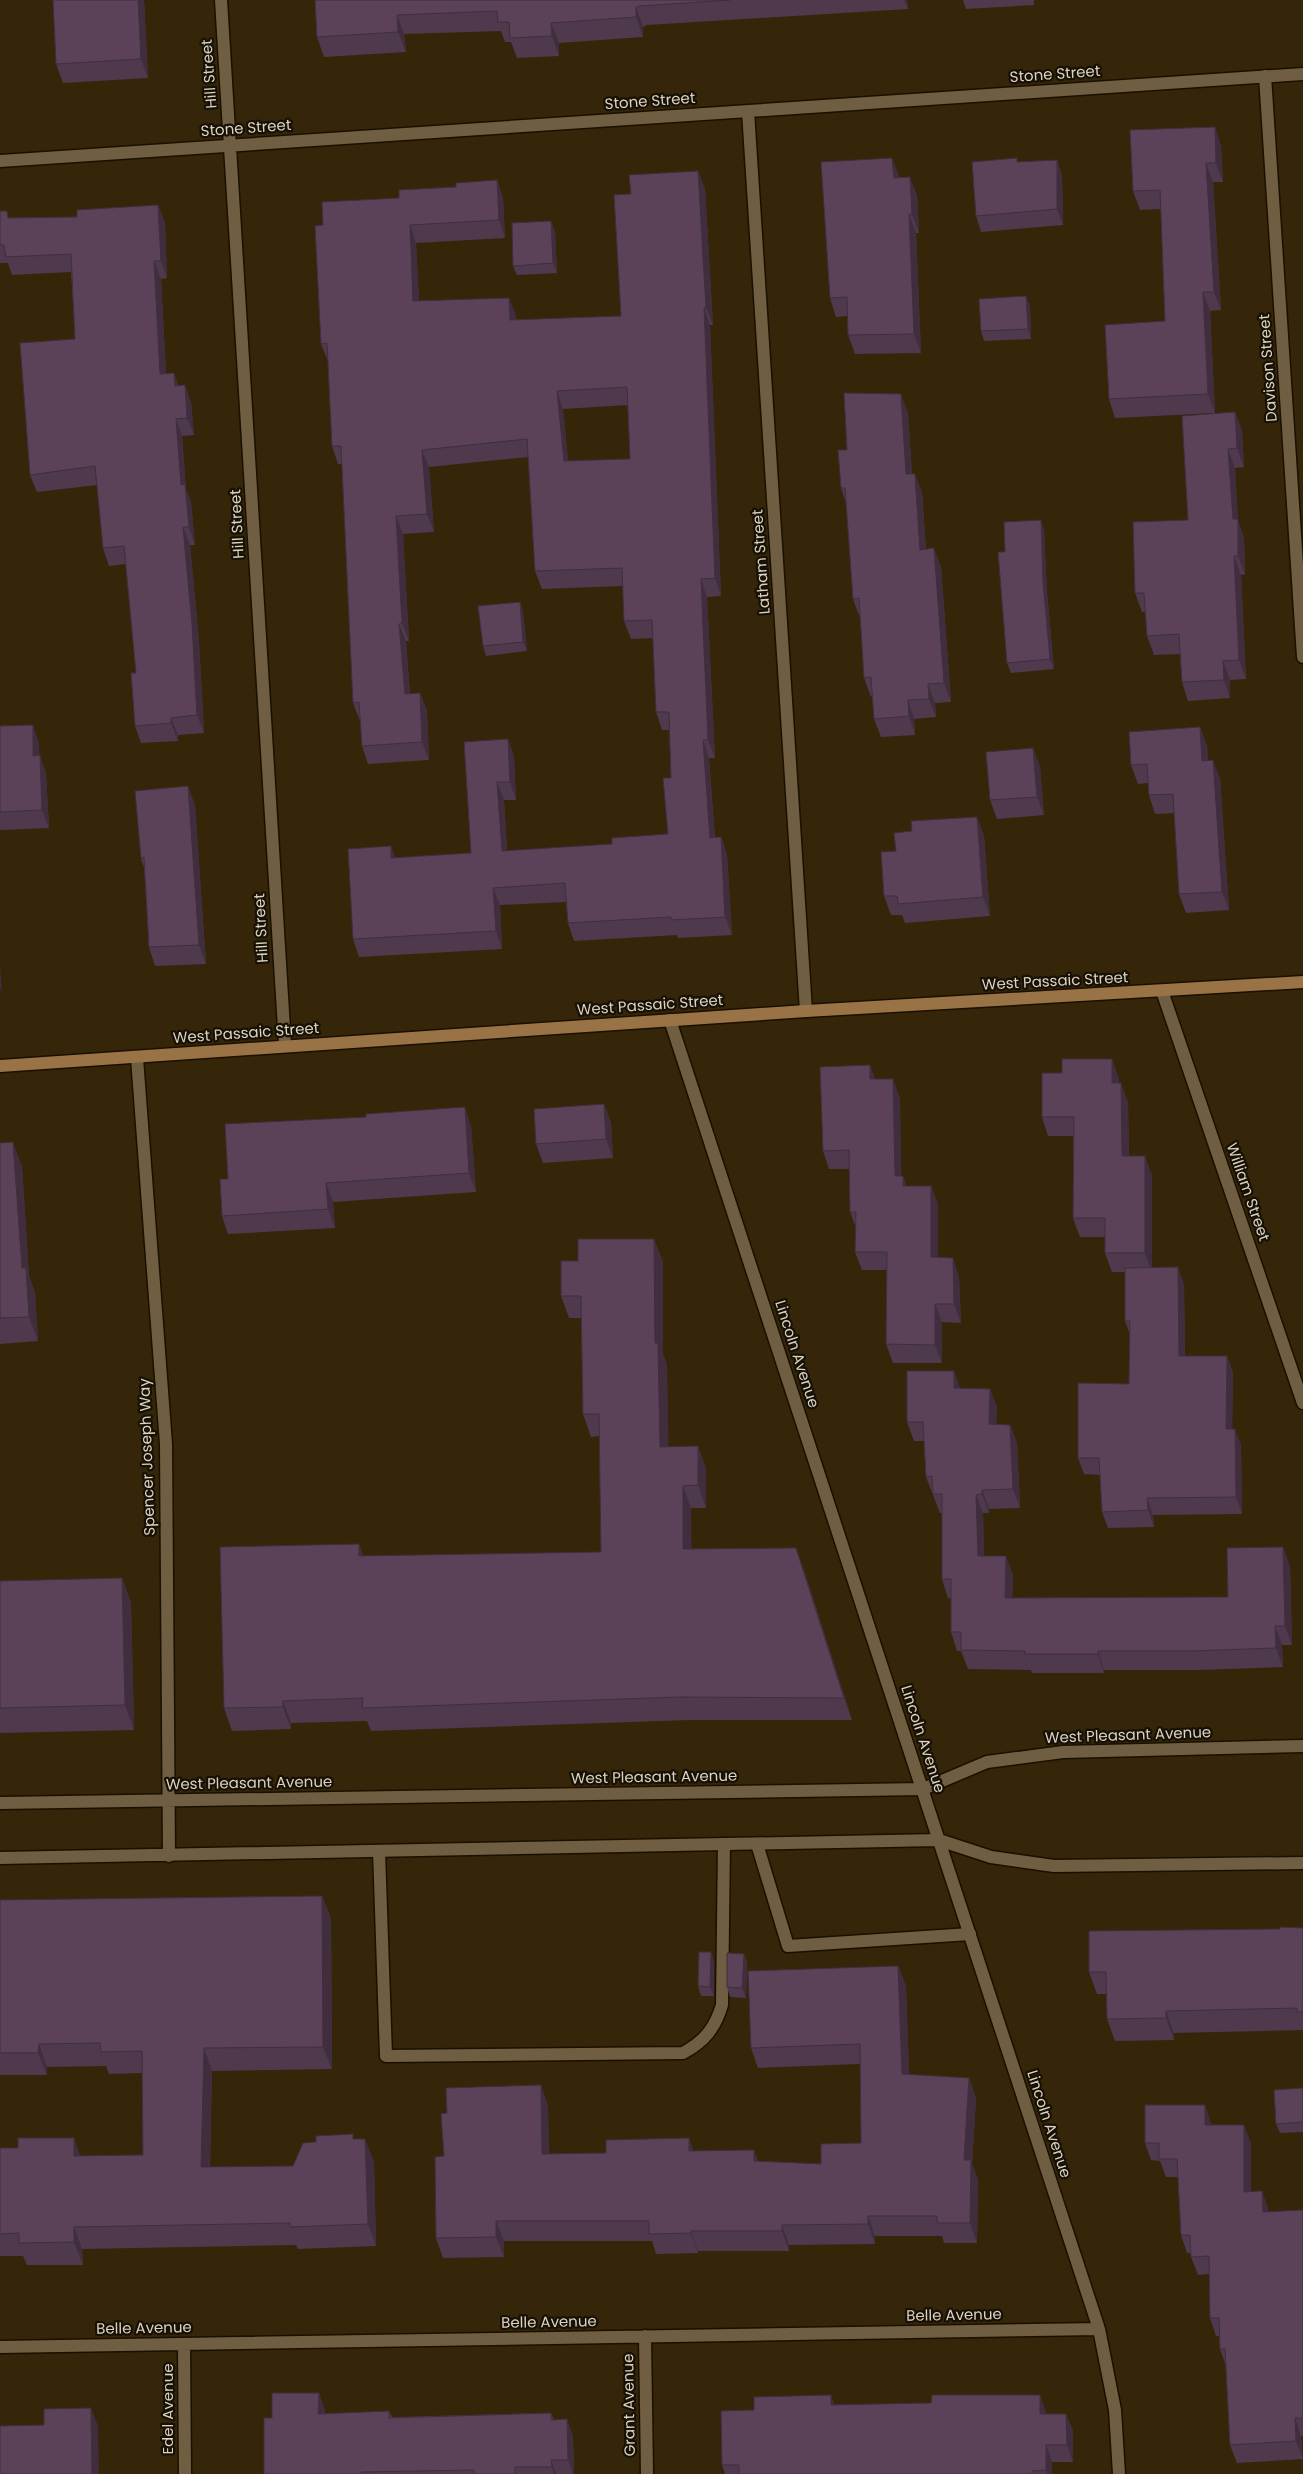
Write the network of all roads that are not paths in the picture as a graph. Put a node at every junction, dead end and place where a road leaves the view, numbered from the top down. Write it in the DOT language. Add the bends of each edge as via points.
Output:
graph roads {
  1 [pos="221,0"];
  2 [pos="1303,74"];
  3 [pos="1265,76"];
  4 [pos="748,111"];
  5 [pos="230,145"];
  6 [pos="0,161"];
  7 [pos="1303,657"];
  8 [pos="1303,982"];
  9 [pos="1162,992"];
  10 [pos="806,1011"];
  11 [pos="670,1020"];
  12 [pos="284,1045"];
  13 [pos="137,1058"];
  14 [pos="0,1066"];
  15 [pos="1303,1403"];
  16 [pos="1303,1746"];
  17 [pos="923,1789"];
  18 [pos="168,1801"];
  19 [pos="0,1803"];
  20 [pos="939,1840"];
  21 [pos="724,1844"];
  22 [pos="757,1844"];
  23 [pos="379,1851"];
  24 [pos="169,1856"];
  25 [pos="0,1858"];
  26 [pos="1303,1863"];
  27 [pos="970,1934"];
  28 [pos="1099,2329"];
  29 [pos="645,2336"];
  30 [pos="184,2344"];
  31 [pos="0,2347"];
  32 [pos="185,2474"];
  33 [pos="647,2474"];
  34 [pos="1119,2474"];
  1 -- 5 [label="street, Hill Street"];
  2 -- 3 [label="street, Stone Street"];
  3 -- 4 [label="street, Stone Street"];
  3 -- 7 [label="street, Davison Street"];
  4 -- 5 [label="street, Stone Street"];
  4 -- 10 [label="street, Latham Street"];
  5 -- 6 [label="street, Stone Street"];
  5 -- 12 [label="street, Hill Street"];
  8 -- 9 [label="main road, West Passaic Street"];
  9 -- 10 [label="main road, West Passaic Street"];
  9 -- 15 [label="street, William Street"];
  10 -- 11 [label="main road, West Passaic Street"];
  11 -- 12 [label="main road, West Passaic Street"];
  11 -- 17 [label="street, Lincoln Avenue"];
  12 -- 13 [label="main road, West Passaic Street"];
  13 -- 14 [label="main road, West Passaic Street"];
  13 -- 18 [label="street, Spencer Joseph Way" via="166,1444"];
  16 -- 17 [label="street, West Pleasant Avenue" via="1063,1752 987,1762"];
  17 -- 18 [label="street, West Pleasant Avenue"];
  17 -- 20 [label="street, Lincoln Avenue"];
  18 -- 19 [label="street, West Pleasant Avenue"];
  18 -- 24 [label="street, Spencer Joseph Way"];
  20 -- 22 [label="street"];
  20 -- 26 [label="street" via="991,1858 1054,1866"];
  20 -- 27 [label="street, Lincoln Avenue"];
  21 -- 22 [label="street"];
  21 -- 23 [label="street"];
  21 -- 23 [label="street" via="722,2005 715,2026 696,2046 683,2053 386,2056"];
  22 -- 27 [label="street" via="788,1946"];
  23 -- 24 [label="street"];
  24 -- 25 [label="street"];
  27 -- 28 [label="street, Lincoln Avenue"];
  28 -- 29 [label="street, Belle Avenue"];
  28 -- 34 [label="street, Lincoln Avenue" via="1115,2410"];
  29 -- 30 [label="street, Belle Avenue"];
  29 -- 33 [label="street, Grant Avenue"];
  30 -- 31 [label="street, Belle Avenue"];
  30 -- 32 [label="street, Edel Avenue"];
}
